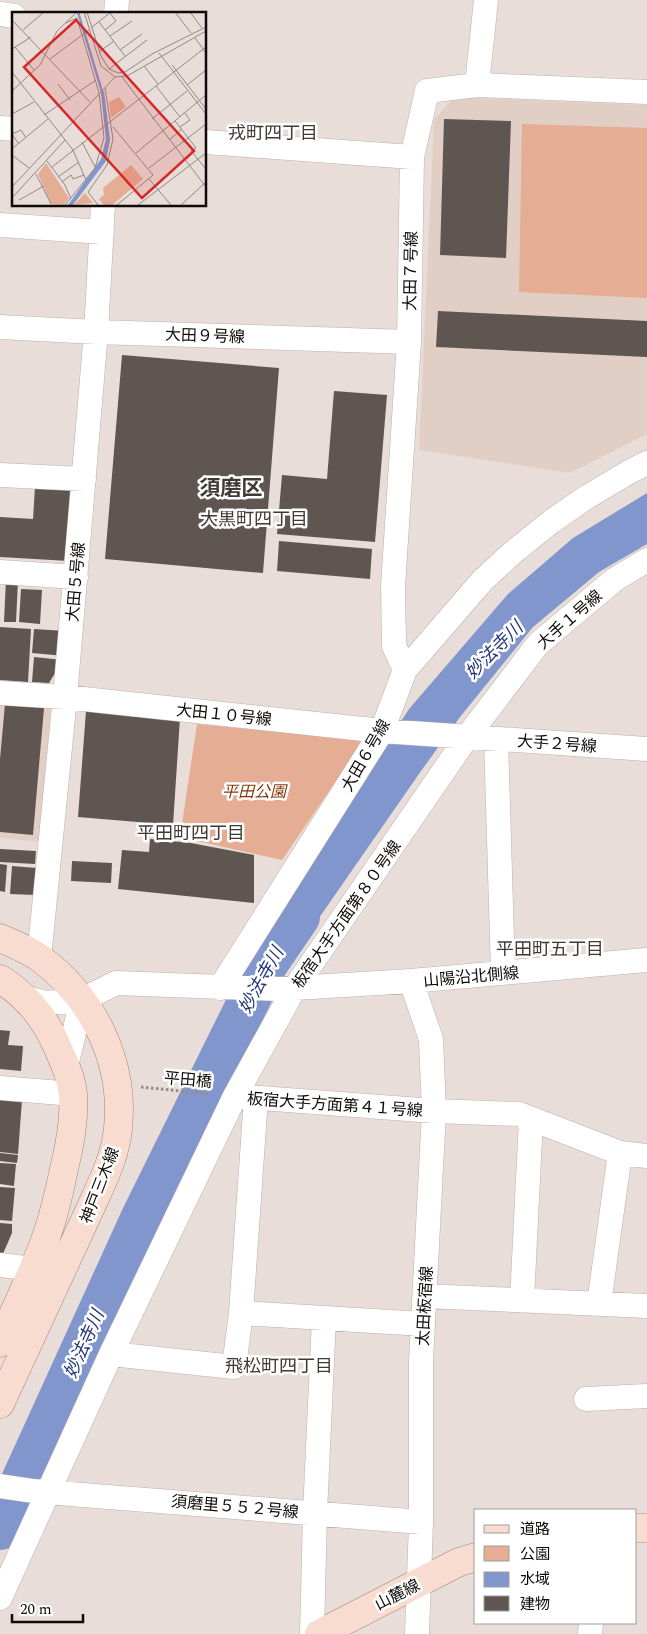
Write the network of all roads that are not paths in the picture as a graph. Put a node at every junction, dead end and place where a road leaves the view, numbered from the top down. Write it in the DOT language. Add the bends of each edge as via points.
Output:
graph roads {
  1 [pos="486,0"];
  2 [pos="477,85"];
  3 [pos="647,92"];
  4 [pos="206,142"];
  5 [pos="412,157"];
  6 [pos="103,206"];
  7 [pos="0,225"];
  8 [pos="102,232"];
  9 [pos="0,327"];
  10 [pos="96,332"];
  11 [pos="409,342"];
  12 [pos="647,463"];
  13 [pos="0,474"];
  14 [pos="84,480"];
  15 [pos="647,560"];
  16 [pos="0,572"];
  17 [pos="76,576"];
  18 [pos="405,670"];
  19 [pos="0,693"];
  20 [pos="65,696"];
  21 [pos="382,731"];
  22 [pos="466,737"];
  23 [pos="496,739"];
  24 [pos="647,749"];
  25 [pos="0,938"];
  26 [pos="39,958"];
  27 [pos="647,960"];
  28 [pos="503,973"];
  29 [pos="0,980"];
  30 [pos="411,981"];
  31 [pos="220,988"];
  32 [pos="286,989"];
  33 [pos="26,998"];
  34 [pos="82,1000"];
  35 [pos="66,1066"];
  36 [pos="0,1088"];
  37 [pos="73,1094"];
  38 [pos="235,1096"];
  39 [pos="434,1111"];
  40 [pos="531,1118"];
  41 [pos="620,1153"];
  42 [pos="647,1156"];
  43 [pos="0,1265"];
  44 [pos="34,1269"];
  45 [pos="424,1296"];
  46 [pos="522,1300"];
  47 [pos="599,1304"];
  48 [pos="647,1306"];
  49 [pos="241,1313"];
  50 [pos="324,1318"];
  51 [pos="423,1324"];
  52 [pos="0,1343"];
  53 [pos="111,1354"];
  54 [pos="647,1396"];
  55 [pos="586,1399"];
  56 [pos="0,1404"];
  57 [pos="0,1486"];
  58 [pos="41,1491"];
  59 [pos="315,1513"];
  60 [pos="420,1522"];
  61 [pos="474,1558"];
  62 [pos="420,1583"];
  63 [pos="0,1598"];
  64 [pos="312,1634"];
  65 [pos="319,1634"];
  66 [pos="417,1634"];
  1 -- 2 [label="street"];
  2 -- 3 [label="street, 大田７号線"];
  2 -- 5 [label="street, 大田７号線" via="427,91"];
  4 -- 5 [label="street"];
  5 -- 11 [label="street, 大田７号線"];
  6 -- 8 [label="street, 大田５号線"];
  7 -- 8 [label="street"];
  8 -- 10 [label="street, 大田５号線"];
  9 -- 10 [label="street, 大田９号線"];
  10 -- 11 [label="street, 大田９号線"];
  10 -- 14 [label="street, 大田５号線"];
  11 -- 18 [label="street, 大田７号線" via="393,586 394,646"];
  12 -- 18 [label="street, 大田６号線" via="587,497 511,554 482,581"];
  13 -- 14 [label="street"];
  14 -- 17 [label="street, 大田５号線"];
  15 -- 22 [label="street, 大手１号線" via="614,580 538,644"];
  16 -- 17 [label="street"];
  17 -- 20 [label="street, 大田５号線"];
  18 -- 21 [label="street, 大田６号線"];
  19 -- 20 [label="street, 大田１０号線"];
  20 -- 21 [label="street, 大田１０号線"];
  20 -- 26 [label="street, 大田５号線"];
  21 -- 22 [label="street, 大田１０号線"];
  21 -- 31 [label="street, 大田６号線"];
  22 -- 23 [label="street, 大手２号線"];
  22 -- 32 [label="street, 板宿大手方面第８０号線"];
  23 -- 24 [label="street, 大手２号線"];
  23 -- 28 [label="street"];
  25 -- 26 [label="main road, 神戸三木線"];
  26 -- 34 [label="main road, 神戸三木線" via="63,977"];
  27 -- 28 [label="street, 山陽沿北側線"];
  28 -- 30 [label="street, 山陽沿北側線"];
  29 -- 33 [label="main road, 神戸三木線"];
  30 -- 32 [label="street, 山陽沿北側線"];
  30 -- 39 [label="street, 太田板宿線" via="431,1039"];
  31 -- 32 [label="street, 山陽沿北側線"];
  31 -- 34 [label="street" via="116,983"];
  32 -- 38 [label="street, 板宿大手方面第８０号線"];
  33 -- 34 [label="street" via="46,1003"];
  33 -- 35 [label="main road, 神戸三木線" via="48,1026"];
  34 -- 35 [label="street"];
  34 -- 56 [label="main road, 神戸三木線" via="105,1040 116,1074 118,1128 115,1146 96,1196"];
  35 -- 37 [label="main road, 神戸三木線"];
  36 -- 37 [label="street"];
  37 -- 44 [label="main road, 神戸三木線" via="65,1166 50,1225"];
  38 -- 39 [label="street, 板宿大手方面第４１号線"];
  38 -- 49 [label="street"];
  38 -- 53 [label="street, 板宿大手方面第８０号線"];
  39 -- 40 [label="street, 板宿大手方面第４１号線" via="519,1114"];
  39 -- 45 [label="street, 太田板宿線"];
  40 -- 41 [label="street, 板宿大手方面第４１号線"];
  40 -- 46 [label="street"];
  41 -- 42 [label="street, 板宿大手方面第４１号線"];
  41 -- 47 [label="street"];
  43 -- 44 [label="street"];
  44 -- 52 [label="main road, 神戸三木線"];
  45 -- 46 [label="street"];
  45 -- 51 [label="street, 太田板宿線"];
  46 -- 47 [label="street"];
  47 -- 48 [label="street"];
  49 -- 50 [label="street"];
  49 -- 53 [label="street" via="234,1367"];
  50 -- 51 [label="street"];
  50 -- 59 [label="street"];
  51 -- 60 [label="street, 太田板宿線"];
  53 -- 58 [label="street, 板宿大手方面第８０号線"];
  54 -- 55 [label="street"];
  57 -- 58 [label="street, 須磨里５５２号線"];
  58 -- 59 [label="street, 須磨里５５２号線"];
  58 -- 63 [label="street, 板宿大手方面第８０号線"];
  59 -- 60 [label="street, 須磨里５５２号線"];
  59 -- 64 [label="street"];
  60 -- 62 [label="street, 太田板宿線"];
  61 -- 62 [label="main road, 山麓線"];
  62 -- 65 [label="main road, 山麓線"];
  62 -- 66 [label="street, 太田板宿線"];
}
